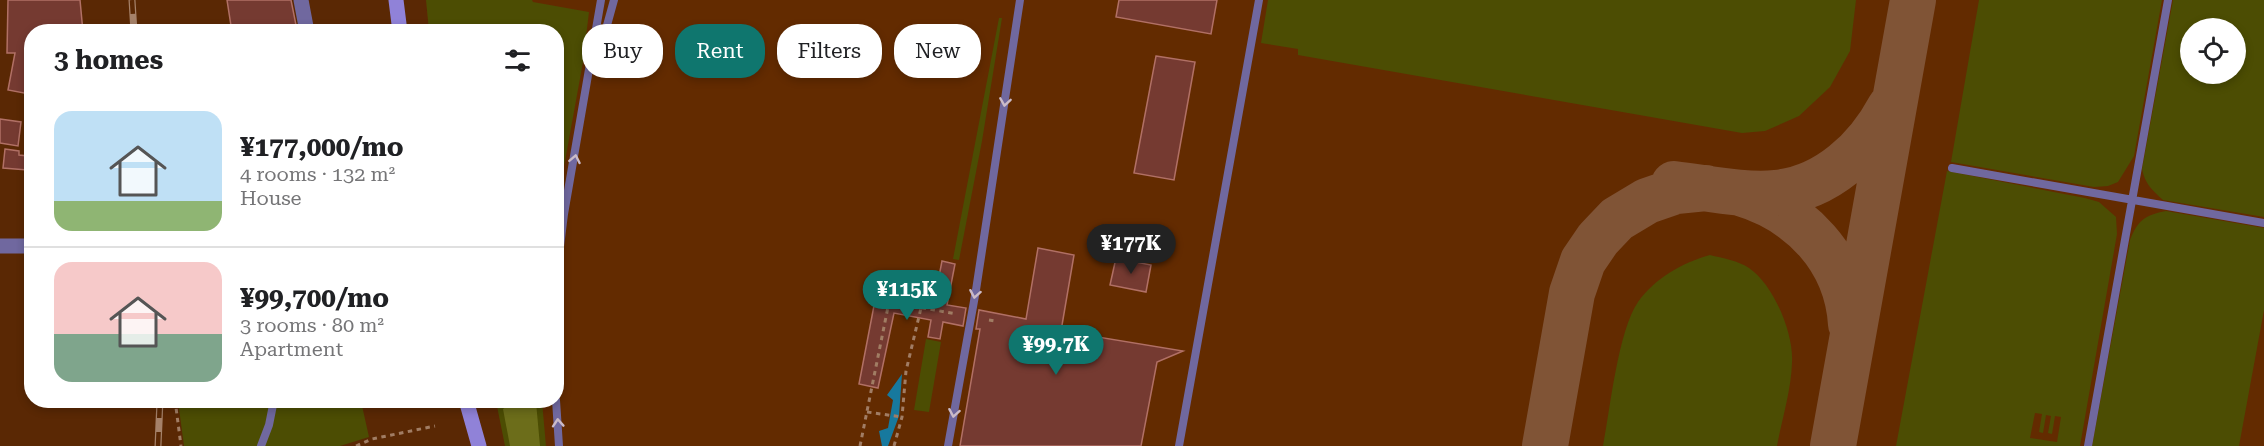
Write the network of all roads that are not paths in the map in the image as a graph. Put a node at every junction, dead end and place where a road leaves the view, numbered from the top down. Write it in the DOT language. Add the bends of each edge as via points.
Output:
graph roads {
  1 [pos="301,0"];
  2 [pos="396,0"];
  3 [pos="601,0"];
  4 [pos="614,0"];
  5 [pos="1259,0"];
  6 [pos="2168,0"];
  7 [pos="1021,1"];
  8 [pos="306,24"];
  9 [pos="399,24"];
  10 [pos="585,103"];
  11 [pos="1952,168"];
  12 [pos="2132,200"];
  13 [pos="564,214"];
  14 [pos="2264,223"];
  15 [pos="0,246"];
  16 [pos="24,246"];
  17 [pos="272,408"];
  18 [pos="468,408"];
  19 [pos="557,408"];
  20 [pos="261,446"];
  21 [pos="479,446"];
  22 [pos="559,446"];
  23 [pos="948,446"];
  24 [pos="1179,446"];
  25 [pos="2088,446"];
  1 -- 8 [label="street"];
  2 -- 9 [label="main road"];
  3 -- 10 [label="lane"];
  4 -- 10 [label="lane"];
  5 -- 24 [label="lane"];
  6 -- 12 [label="lane"];
  7 -- 23 [label="lane, one-way"];
  13 -- 10 [label="lane, one-way"];
  11 -- 12 [label="lane"];
  12 -- 14 [label="lane"];
  12 -- 25 [label="lane"];
  15 -- 16 [label="street"];
  17 -- 20 [label="lane"];
  18 -- 21 [label="main road"];
  22 -- 19 [label="lane, one-way"];
}
